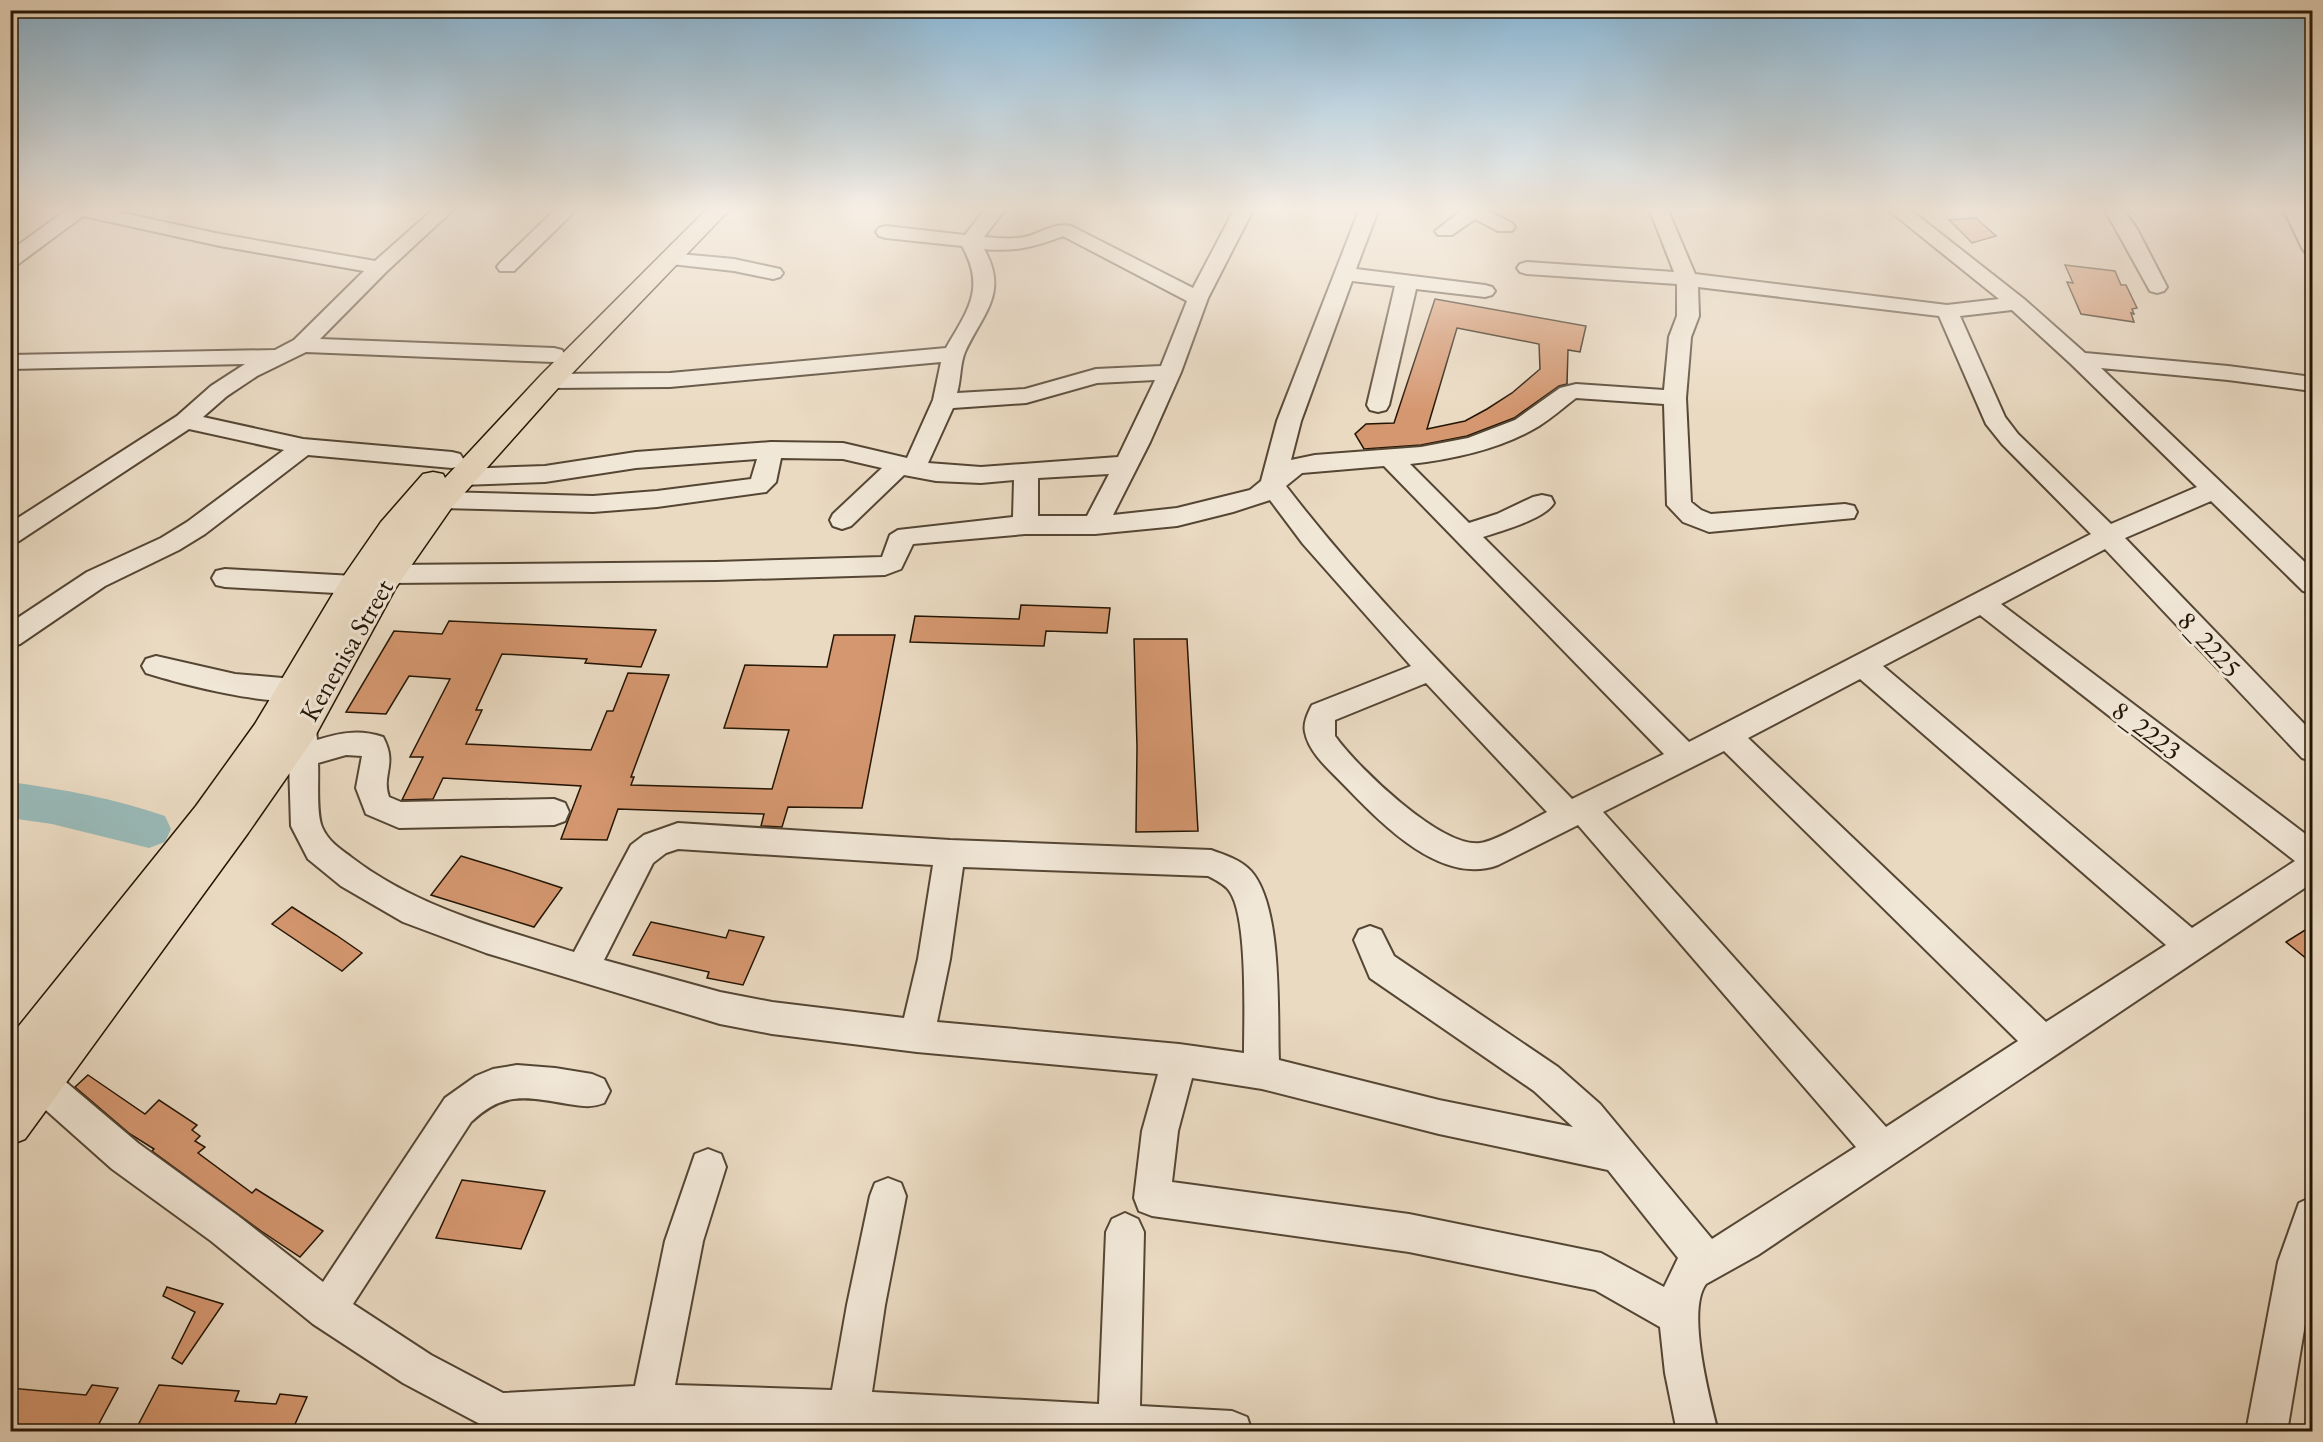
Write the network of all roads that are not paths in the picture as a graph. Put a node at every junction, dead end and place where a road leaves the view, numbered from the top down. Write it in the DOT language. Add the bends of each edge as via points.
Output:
graph roads {
  1 [pos="372,275"];
  2 [pos="638,275"];
  3 [pos="652,275"];
  4 [pos="985,275"];
  5 [pos="1151,275"];
  6 [pos="1208,275"];
  7 [pos="1343,275"];
  8 [pos="1355,275"];
  9 [pos="1633,275"];
  10 [pos="1685,275"];
  11 [pos="1982,275"];
  12 [pos="2151,275"];
  13 [pos="1687,279"];
  14 [pos="1407,281"];
  15 [pos="2157,287"];
  16 [pos="1485,291"];
  17 [pos="1198,298"];
  18 [pos="2017,303"];
  19 [pos="1947,311"];
  20 [pos="302,345"];
  21 [pos="953,354"];
  22 [pos="280,355"];
  23 [pos="2079,359"];
  24 [pos="10,362"];
  25 [pos="552,368"];
  26 [pos="1170,372"];
  27 [pos="2313,384"];
  28 [pos="1675,398"];
  29 [pos="945,401"];
  30 [pos="1378,405"];
  31 [pos="185,421"];
  32 [pos="303,447"];
  33 [pos="771,450"];
  34 [pos="1390,458"];
  35 [pos="1125,465"];
  36 [pos="907,468"];
  37 [pos="457,469"];
  38 [pos="1026,471"];
  39 [pos="1272,485"];
  40 [pos="2213,490"];
  41 [pos="442,500"];
  42 [pos="1542,503"];
  43 [pos="1845,512"];
  44 [pos="842,520"];
  45 [pos="1025,525"];
  46 [pos="1095,525"];
  47 [pos="1464,534"];
  48 [pos="10,535"];
  49 [pos="2108,536"];
  50 [pos="390,574"];
  51 [pos="225,578"];
  52 [pos="2313,584"];
  53 [pos="354,585"];
  54 [pos="1982,603"];
  55 [pos="10,637"];
  56 [pos="1863,665"];
  57 [pos="156,666"];
  58 [pos="1430,670"];
  59 [pos="294,690"];
  60 [pos="1727,736"];
  61 [pos="302,742"];
  62 [pos="2313,750"];
  63 [pos="1685,756"];
  64 [pos="554,812"];
  65 [pos="1575,812"];
  66 [pos="222,819"];
  67 [pos="950,853"];
  68 [pos="2313,856"];
  69 [pos="2313,866"];
  70 [pos="1370,940"];
  71 [pos="2191,947"];
  72 [pos="582,969"];
  73 [pos="917,1036"];
  74 [pos="2044,1043"];
  75 [pos="1179,1060"];
  76 [pos="1262,1072"];
  77 [pos="26,1076"];
  78 [pos="592,1091"];
  79 [pos="10,1125"];
  80 [pos="1882,1150"];
  81 [pos="1618,1154"];
  82 [pos="708,1167"];
  83 [pos="888,1196"];
  84 [pos="2313,1216"];
  85 [pos="1125,1232"];
  86 [pos="1707,1263"];
  87 [pos="327,1310"];
  88 [pos="1678,1316"];
  89 [pos="651,1405"];
  90 [pos="849,1411"];
  91 [pos="500,1422"];
  92 [pos="1119,1426"];
  93 [pos="1232,1431"];
  94 [pos="1698,1431"];
  95 [pos="2266,1431"];
  1 -- 20 [label="street"];
  2 -- 25 [label="main road, Kenenisa Street"];
  3 -- 25 [label="main road, Kenenisa Street"];
  4 -- 21 [label="street" via="973,317"];
  5 -- 17 [label="street"];
  6 -- 17 [label="street"];
  7 -- 39 [label="street" via="1289,421"];
  8 -- 14 [label="street"];
  9 -- 13 [label="street"];
  10 -- 13 [label="street"];
  11 -- 18 [label="street"];
  12 -- 15 [label="street"];
  13 -- 19 [label="street"];
  13 -- 28 [label="street" via="1688,316 1680,337"];
  14 -- 16 [label="street"];
  14 -- 30 [label="street"];
  17 -- 26 [label="street"];
  18 -- 19 [label="street"];
  18 -- 23 [label="street"];
  19 -- 49 [label="street, 8_2225" via="1994,419"];
  20 -- 22 [label="street"];
  20 -- 25 [label="street"];
  21 -- 25 [label="street" via="670,380"];
  21 -- 29 [label="street"];
  22 -- 24 [label="street"];
  22 -- 31 [label="street" via="219,391"];
  23 -- 27 [label="street"];
  23 -- 40 [label="street"];
  25 -- 37 [label="main road, Kenenisa Street"];
  26 -- 29 [label="street" via="1096,376 1026,396"];
  26 -- 35 [label="street"];
  28 -- 34 [label="street" via="1576,391 1497,437 1443,453"];
  28 -- 43 [label="street" via="1679,505 1692,516 1709,523"];
  29 -- 36 [label="street"];
  31 -- 32 [label="street"];
  31 -- 48 [label="street"];
  32 -- 37 [label="street"];
  32 -- 55 [label="street" via="196,528 96,579"];
  33 -- 36 [label="street" via="843,451"];
  33 -- 37 [label="street" via="636,459 545,474"];
  33 -- 41 [label="street" via="764,482 757,486 657,500 592,504"];
  34 -- 39 [label="street" via="1295,467"];
  34 -- 47 [label="street"];
  35 -- 38 [label="street"];
  35 -- 46 [label="street"];
  36 -- 38 [label="street" via="969,475"];
  36 -- 44 [label="street"];
  37 -- 41 [label="main road, Kenenisa Street"];
  37 -- 53 [label="main road, Kenenisa Street" via="391,529"];
  38 -- 45 [label="street"];
  39 -- 46 [label="street" via="1259,496 1222,507 1177,517"];
  39 -- 58 [label="street" via="1312,538"];
  40 -- 49 [label="street"];
  40 -- 52 [label="street"];
  41 -- 50 [label="main road, Kenenisa Street"];
  42 -- 47 [label="street"];
  45 -- 46 [label="street"];
  45 -- 50 [label="street" via="907,536 899,541 896,560 885,566"];
  47 -- 63 [label="street"];
  49 -- 54 [label="street"];
  49 -- 62 [label="street, 8_2225"];
  50 -- 61 [label="main road, Kenenisa Street"];
  51 -- 53 [label="street"];
  53 -- 59 [label="main road, Kenenisa Street"];
  54 -- 56 [label="street"];
  54 -- 68 [label="street, 8_2223"];
  56 -- 60 [label="street"];
  56 -- 71 [label="street"];
  57 -- 59 [label="street" via="235,685"];
  58 -- 65 [label="street"];
  58 -- 65 [label="street" via="1322,713 1319,730 1327,748 1410,829 1467,857 1487,855"];
  59 -- 66 [label="main road, Kenenisa Street"];
  60 -- 63 [label="street"];
  60 -- 74 [label="street"];
  61 -- 64 [label="street" via="373,745 377,759 371,788 376,805 399,814"];
  61 -- 66 [label="main road, Kenenisa Street"];
  61 -- 72 [label="street" via="306,826 319,850 352,876 414,912"];
  63 -- 65 [label="street"];
  65 -- 80 [label="street" via="1758,1006"];
  66 -- 77 [label="main road, Kenenisa Street"];
  67 -- 72 [label="street" via="678,836 655,844 642,854"];
  67 -- 73 [label="street" via="934,959"];
  67 -- 76 [label="street" via="1211,863 1229,871 1242,884 1252,906 1257,937"];
  69 -- 71 [label="street"];
  70 -- 81 [label="street" via="1382,967 1546,1079 1587,1116"];
  71 -- 74 [label="street"];
  72 -- 73 [label="street" via="720,1008"];
  73 -- 75 [label="street"];
  74 -- 80 [label="street"];
  75 -- 76 [label="street"];
  75 -- 88 [label="street" via="1160,1131 1152,1198 1409,1233 1601,1272"];
  76 -- 81 [label="street" via="1438,1117"];
  77 -- 79 [label="main road, Kenenisa Street"];
  77 -- 87 [label="street"];
  78 -- 87 [label="street" via="515,1082 492,1086 475,1095 458,1110"];
  80 -- 86 [label="street"];
  81 -- 86 [label="street"];
  82 -- 89 [label="street" via="684,1241"];
  83 -- 90 [label="street"];
  84 -- 95 [label="street" via="2297,1262"];
  85 -- 92 [label="street"];
  86 -- 88 [label="street" via="1692,1271 1684,1284"];
  87 -- 91 [label="street"];
  88 -- 94 [label="street" via="1688,1393"];
  89 -- 90 [label="street"];
  89 -- 91 [label="street" via="555,1412"];
  90 -- 92 [label="street"];
  92 -- 93 [label="street"];
}
